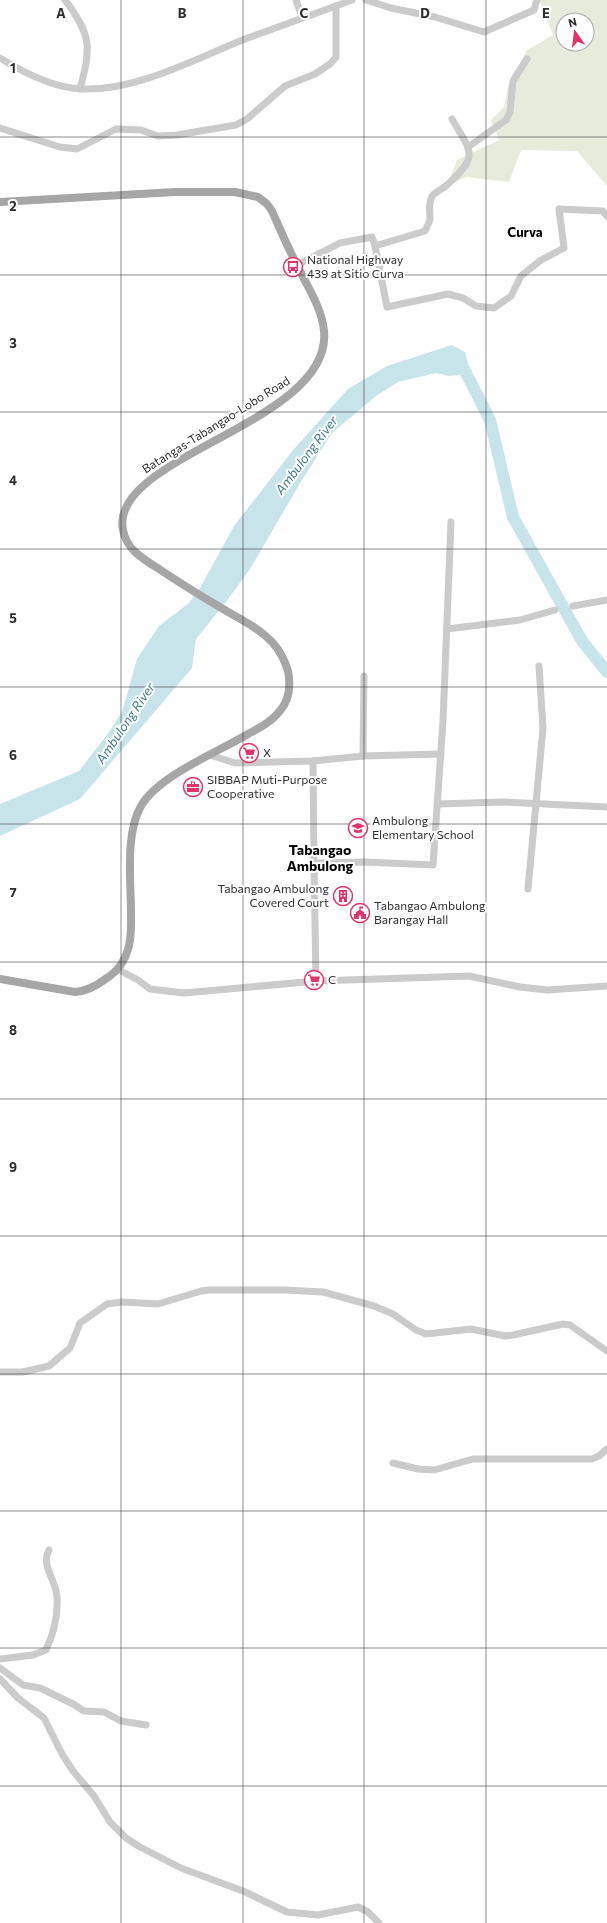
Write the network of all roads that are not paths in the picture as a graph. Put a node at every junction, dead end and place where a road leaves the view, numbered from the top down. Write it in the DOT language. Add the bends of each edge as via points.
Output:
graph roads {
  1 [pos="65,0"];
  2 [pos="296,0"];
  3 [pos="352,0"];
  4 [pos="366,0"];
  5 [pos="537,0"];
  6 [pos="336,6"];
  7 [pos="302,17"];
  8 [pos="0,58"];
  9 [pos="527,59"];
  10 [pos="80,89"];
  11 [pos="452,119"];
  12 [pos="0,128"];
  13 [pos="468,147"];
  14 [pos="0,202"];
  15 [pos="607,216"];
  16 [pos="375,246"];
  17 [pos="297,264"];
  18 [pos="452,522"];
  19 [pos="607,600"];
  20 [pos="573,606"];
  21 [pos="555,610"];
  22 [pos="447,629"];
  23 [pos="539,666"];
  24 [pos="364,676"];
  25 [pos="441,754"];
  26 [pos="210,755"];
  27 [pos="363,756"];
  28 [pos="313,761"];
  29 [pos="437,804"];
  30 [pos="537,805"];
  31 [pos="607,807"];
  32 [pos="314,863"];
  33 [pos="528,889"];
  34 [pos="117,969"];
  35 [pos="0,979"];
  36 [pos="316,981"];
  37 [pos="607,986"];
  38 [pos="607,1351"];
  39 [pos="0,1372"];
  40 [pos="607,1449"];
  41 [pos="393,1463"];
  42 [pos="49,1550"];
  43 [pos="0,1659"];
  44 [pos="0,1668"];
  45 [pos="0,1679"];
  46 [pos="146,1725"];
  47 [pos="378,1923"];
  1 -- 10 [label="street" via="79,18 88,40 87,64"];
  2 -- 7 [label="street"];
  3 -- 6 [label="street"];
  4 -- 5 [label="street" via="484,32 534,10"];
  6 -- 7 [label="street"];
  6 -- 12 [label="street" via="336,57 315,74 285,86 247,119 236,125 158,136 141,130 116,128 77,149 60,147"];
  7 -- 10 [label="street" via="132,84"];
  8 -- 10 [label="street" via="22,71 52,83"];
  9 -- 13 [label="street" via="513,81 510,112 506,120"];
  11 -- 13 [label="street"];
  13 -- 16 [label="street" via="470,157 466,166 432,196 430,221 425,231"];
  14 -- 17 [label="main road, Batangas-Tabangao-Lobo Road" via="175,192 250,194 267,204"];
  15 -- 16 [label="street" via="603,211 559,209 564,248 541,260 521,276 511,296 494,308 476,306 463,298 448,294 387,307"];
  16 -- 17 [label="street" via="372,238 340,243"];
  17 -- 26 [label="main road, Batangas-Tabangao-Lobo Road" via="314,297 324,331 322,353 310,374 290,394 253,419 150,480 133,495 123,515 122,528 131,548 141,557 189,589 256,628 272,642 281,655 290,682 285,704 273,718"];
  18 -- 22 [label="street"];
  19 -- 20 [label="street"];
  21 -- 22 [label="street" via="520,620"];
  22 -- 25 [label="street"];
  23 -- 30 [label="street" via="543,728"];
  24 -- 27 [label="street"];
  25 -- 27 [label="street"];
  25 -- 29 [label="street"];
  26 -- 28 [label="street" via="235,763"];
  26 -- 34 [label="main road, Batangas-Tabangao-Lobo Road" via="157,787 147,796 134,821 130,856 131,937 124,961"];
  27 -- 28 [label="street"];
  28 -- 32 [label="street"];
  29 -- 30 [label="street" via="504,802"];
  29 -- 32 [label="street" via="433,865"];
  30 -- 31 [label="street"];
  30 -- 33 [label="street"];
  32 -- 36 [label="street"];
  34 -- 35 [label="main road, Batangas-Tabangao-Lobo Road" via="97,986 75,992"];
  34 -- 36 [label="street" via="150,989 184,994"];
  36 -- 37 [label="street" via="469,976 547,990"];
  38 -- 39 [label="street" via="570,1325 563,1324 505,1336 471,1329 426,1334 374,1306 323,1292 209,1290 158,1304 107,1304 80,1323 70,1348 50,1366 23,1372"];
  40 -- 41 [label="street" via="592,1459 473,1459 434,1470"];
  42 -- 43 [label="street" via="46,1563 58,1597 55,1626 50,1642 46,1650 34,1655"];
  44 -- 46 [label="street" via="23,1685 40,1688 84,1712 104,1712 121,1721"];
  45 -- 47 [label="street" via="18,1698 44,1718 73,1771 94,1796 110,1822 126,1838 181,1868 243,1890 287,1912 318,1915 358,1907 368,1912"];
}
